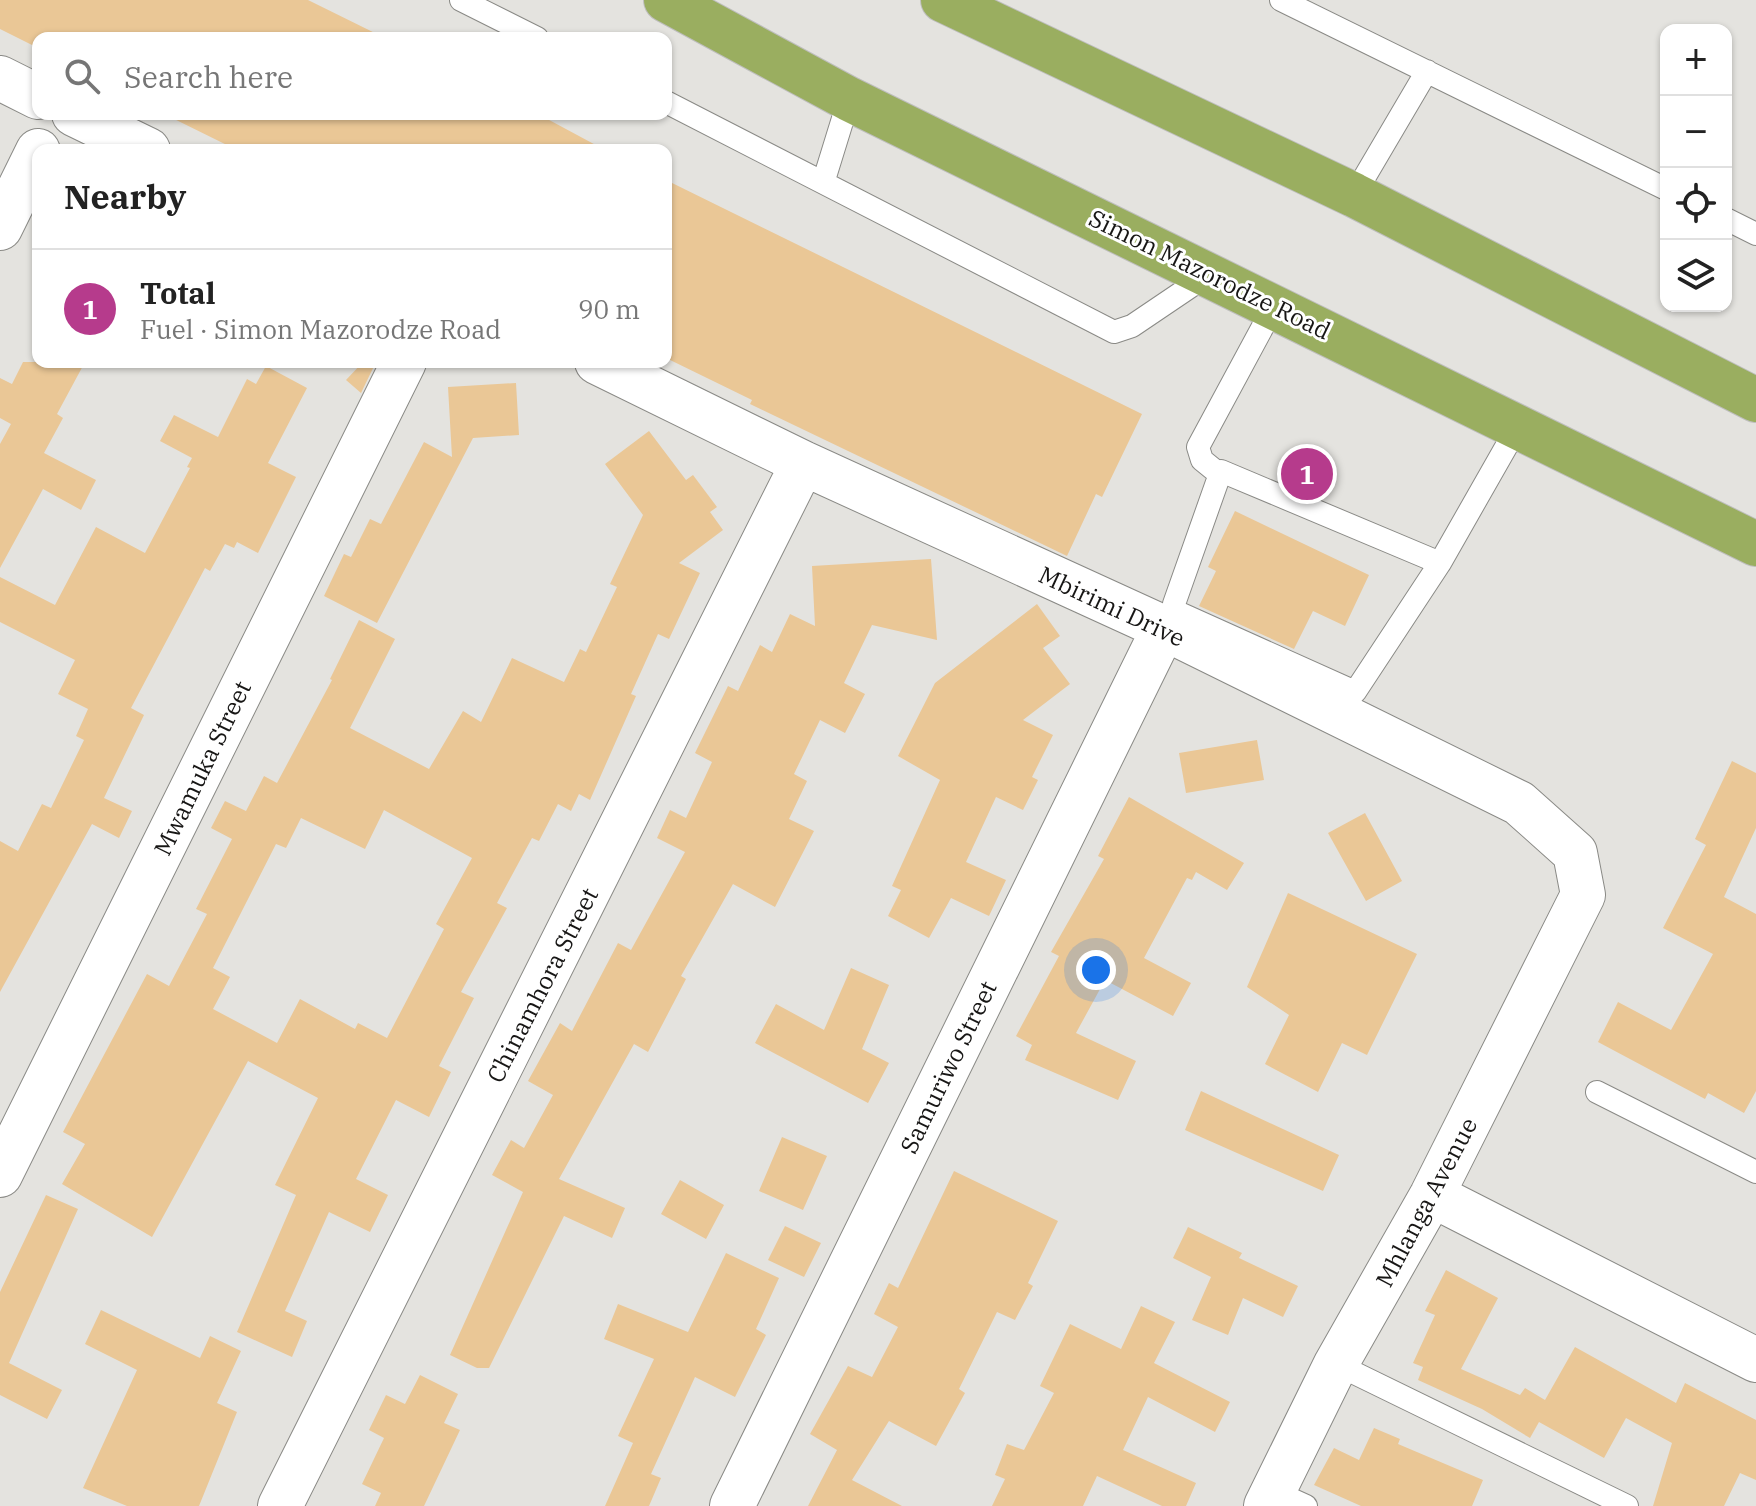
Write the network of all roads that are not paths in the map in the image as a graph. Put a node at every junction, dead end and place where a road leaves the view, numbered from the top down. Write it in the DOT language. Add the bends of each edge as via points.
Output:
graph roads {
  1 [pos="461,0"];
  2 [pos="666,0"];
  3 [pos="943,0"];
  4 [pos="1281,0"];
  5 [pos="525,32"];
  6 [pos="1427,71"];
  7 [pos="0,78"];
  8 [pos="32,94"];
  9 [pos="849,99"];
  10 [pos="672,105"];
  11 [pos="53,120"];
  12 [pos="86,120"];
  13 [pos="41,144"];
  14 [pos="136,144"];
  15 [pos="32,163"];
  16 [pos="824,180"];
  17 [pos="1660,186"];
  18 [pos="1354,195"];
  19 [pos="1732,222"];
  20 [pos="0,228"];
  21 [pos="1756,234"];
  22 [pos="1209,274"];
  23 [pos="1274,306"];
  24 [pos="401,368"];
  25 [pos="609,368"];
  26 [pos="1756,400"];
  27 [pos="1518,426"];
  28 [pos="803,463"];
  29 [pos="1218,473"];
  30 [pos="1756,544"];
  31 [pos="1440,563"];
  32 [pos="1164,628"];
  33 [pos="1583,895"];
  34 [pos="1597,1092"];
  35 [pos="1756,1172"];
  36 [pos="0,1175"];
  37 [pos="1432,1195"];
  38 [pos="1756,1360"];
  39 [pos="1336,1364"];
  40 [pos="1282,1501"];
  41 [pos="280,1506"];
  42 [pos="732,1506"];
  43 [pos="1627,1506"];
  1 -- 5 [label="lane"];
  2 -- 9 [label="highway, Simon Mazorodze Road"];
  3 -- 18 [label="highway"];
  4 -- 6 [label="lane"];
  6 -- 17 [label="lane"];
  6 -- 18 [label="lane"];
  7 -- 8 [label="street"];
  9 -- 16 [label="lane"];
  9 -- 22 [label="highway, Simon Mazorodze Road"];
  10 -- 16 [label="lane"];
  11 -- 13 [label="street"];
  12 -- 14 [label="street"];
  15 -- 20 [label="street"];
  16 -- 22 [label="lane" via="1114,332 1132,326"];
  18 -- 26 [label="highway"];
  19 -- 21 [label="lane"];
  22 -- 23 [label="highway, Simon Mazorodze Road"];
  23 -- 27 [label="highway, Simon Mazorodze Road"];
  23 -- 29 [label="lane" via="1198,447 1202,460"];
  24 -- 36 [label="street, Mwamuka Street"];
  25 -- 28 [label="street, Mbirimi Drive"];
  27 -- 30 [label="highway, Simon Mazorodze Road"];
  27 -- 31 [label="lane"];
  28 -- 32 [label="street, Mbirimi Drive"];
  28 -- 41 [label="street, Chinamhora Street"];
  29 -- 31 [label="lane" via="1225,471"];
  29 -- 31 [label="lane" via="1175,610 1348,691 1360,689"];
  32 -- 33 [label="street, Mbirimi Drive" via="1519,803 1575,853"];
  32 -- 42 [label="street, Samuriwo Street"];
  33 -- 37 [label="street, Mhlanga Avenue"];
  34 -- 35 [label="lane"];
  37 -- 38 [label="street"];
  37 -- 39 [label="street, Mhlanga Avenue"];
  39 -- 40 [label="street, Mhlanga Avenue"];
  39 -- 43 [label="lane"];
}
